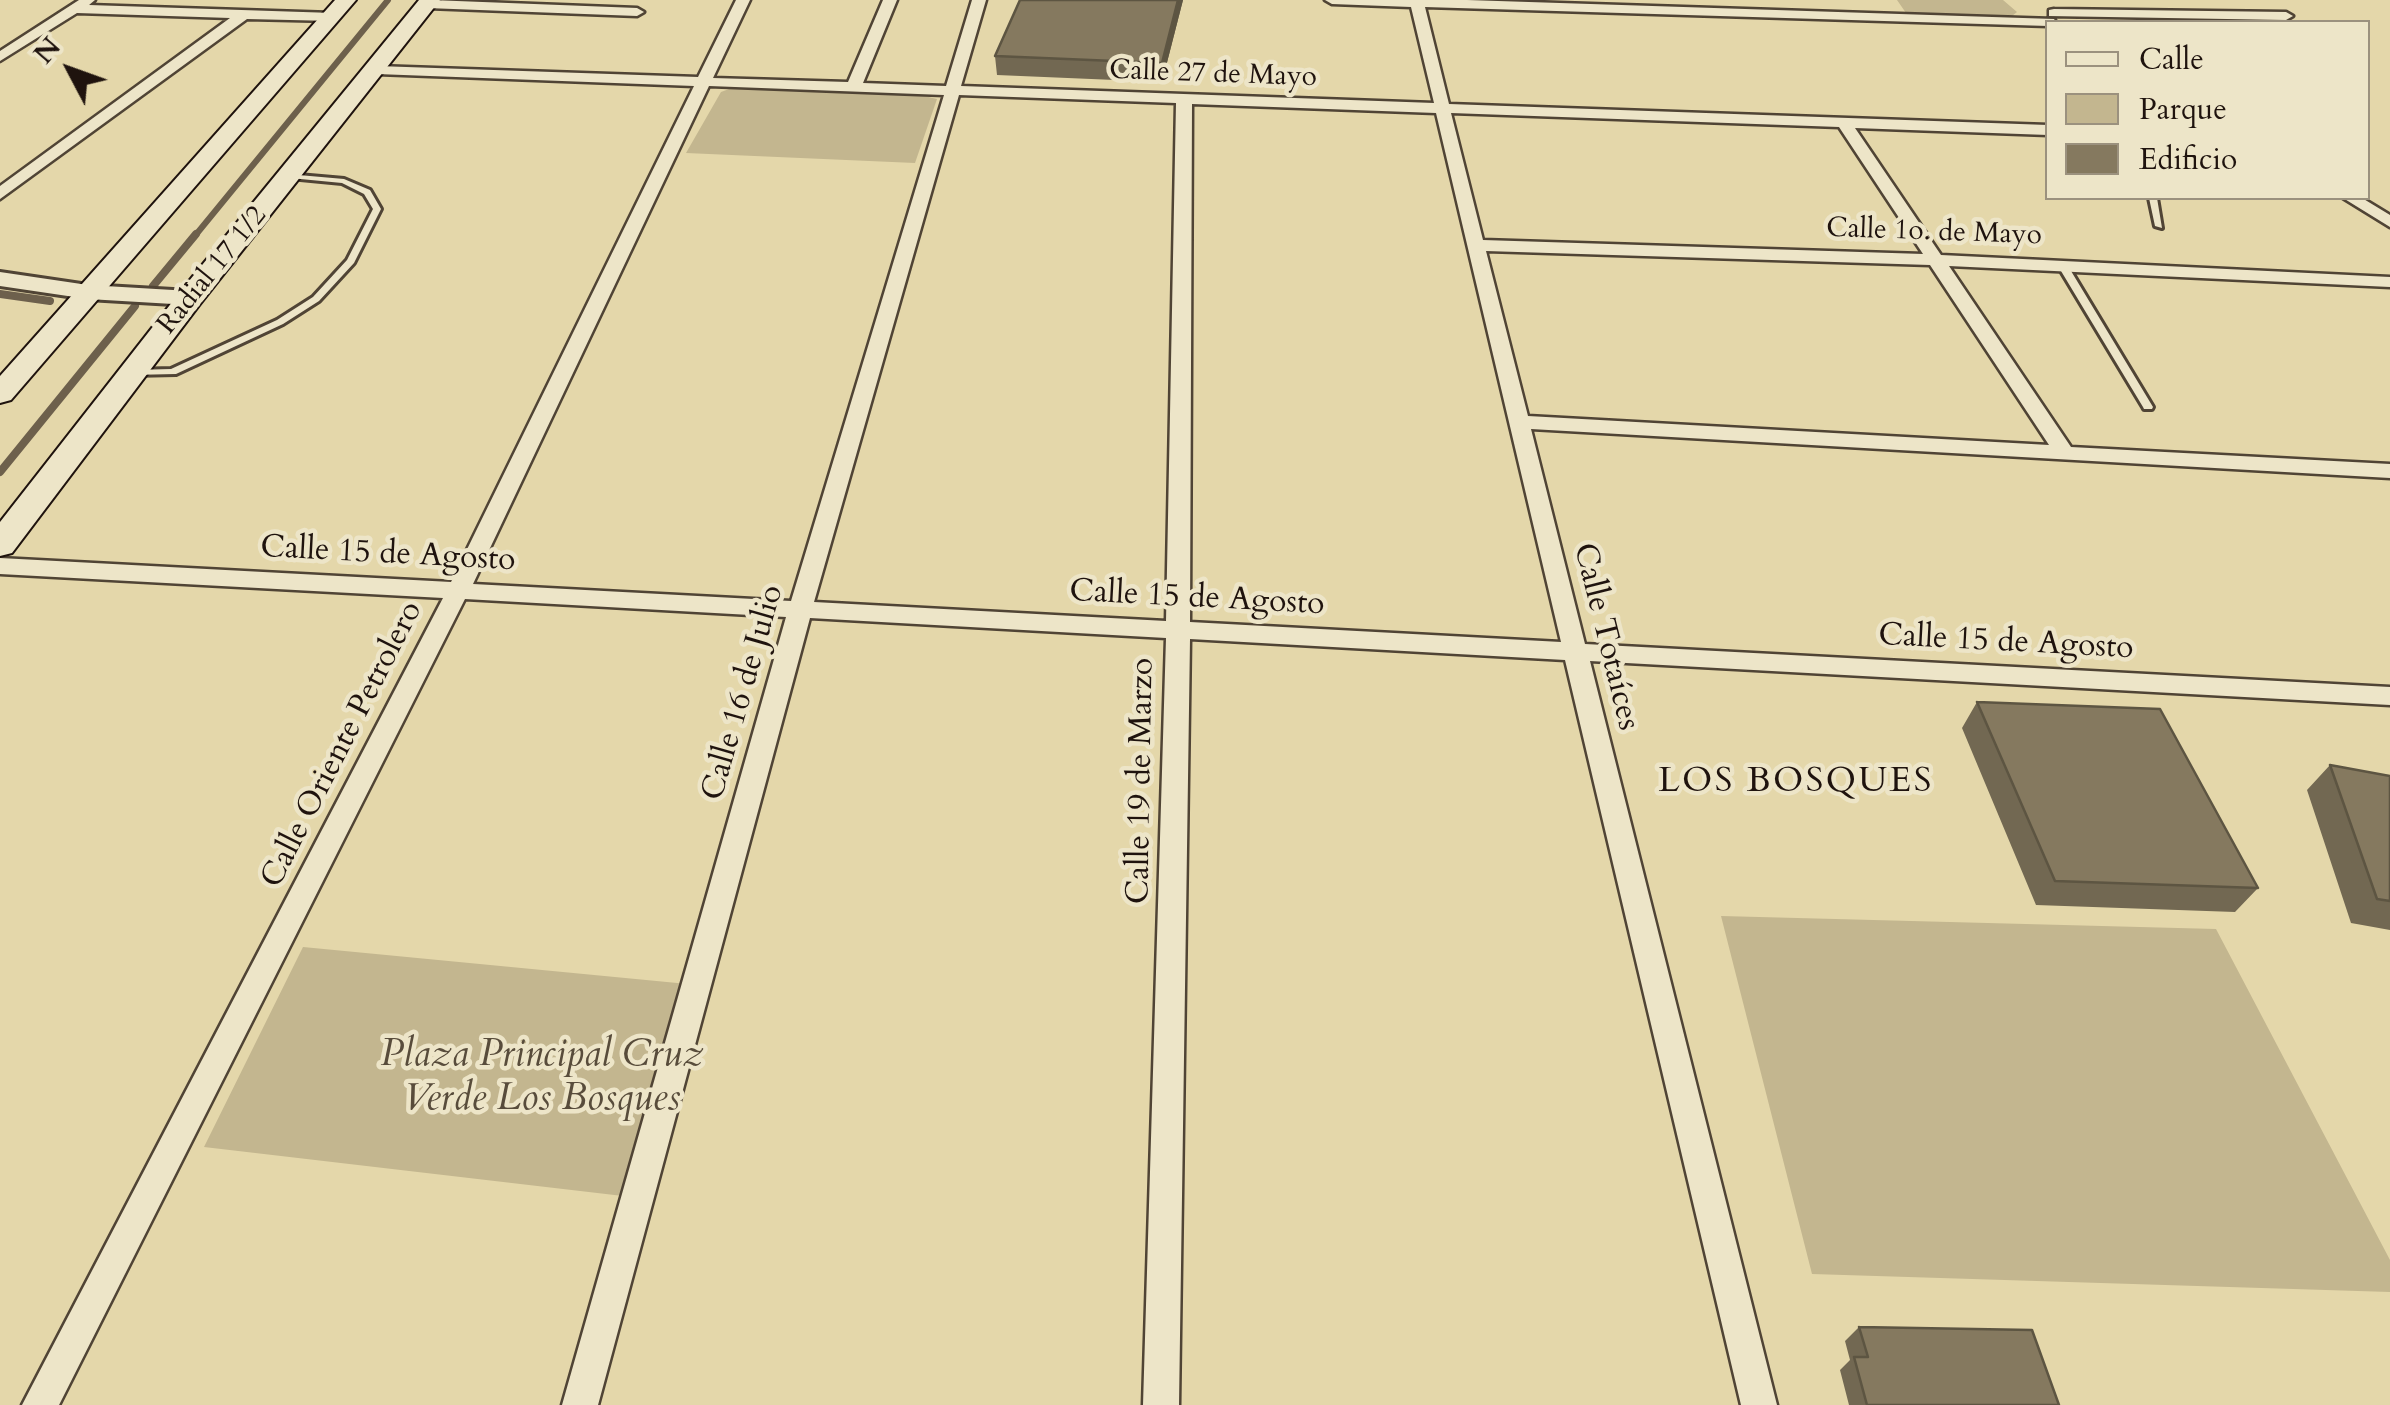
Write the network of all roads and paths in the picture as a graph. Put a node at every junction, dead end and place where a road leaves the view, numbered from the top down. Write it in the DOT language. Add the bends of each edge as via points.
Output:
graph roads {
  1 [pos="89,0"];
  2 [pos="743,0"];
  3 [pos="890,0"];
  4 [pos="979,0"];
  5 [pos="1332,0"];
  6 [pos="428,2"];
  7 [pos="1417,2"];
  8 [pos="340,8"];
  9 [pos="75,9"];
  10 [pos="637,12"];
  11 [pos="244,14"];
  12 [pos="2049,14"];
  13 [pos="2286,16"];
  14 [pos="0,57"];
  15 [pos="377,70"];
  16 [pos="707,82"];
  17 [pos="854,87"];
  18 [pos="951,91"];
  19 [pos="1184,99"];
  20 [pos="1442,108"];
  21 [pos="1842,122"];
  22 [pos="2045,130"];
  23 [pos="290,176"];
  24 [pos="0,194"];
  25 [pos="2153,200"];
  26 [pos="2354,200"];
  27 [pos="2390,222"];
  28 [pos="2159,226"];
  29 [pos="1476,245"];
  30 [pos="1934,260"];
  31 [pos="2063,266"];
  32 [pos="0,278"];
  33 [pos="2390,282"];
  34 [pos="88,292"];
  35 [pos="190,298"];
  36 [pos="132,373"];
  37 [pos="1,391"];
  38 [pos="2148,408"];
  39 [pos="1518,422"];
  40 [pos="2063,450"];
  41 [pos="2390,471"];
  42 [pos="0,544"];
  43 [pos="0,566"];
  44 [pos="458,591"];
  45 [pos="800,610"];
  46 [pos="1178,630"];
  47 [pos="1572,652"];
  48 [pos="2390,696"];
  49 [pos="40,1405"];
  50 [pos="580,1405"];
  51 [pos="1161,1405"];
  52 [pos="1759,1405"];
  1 -- 9 [label="street"];
  2 -- 16 [label="street, Calle Oriente Petrolero"];
  3 -- 17 [label="street"];
  4 -- 18 [label="street, Calle 16 de Julio"];
  5 -- 7 [label="street"];
  6 -- 10 [label="street"];
  6 -- 15 [label="main road, Radial 17 1/2"];
  7 -- 12 [label="street"];
  7 -- 20 [label="street, Calle Totaíces"];
  8 -- 11 [label="street"];
  8 -- 34 [label="main road"];
  9 -- 11 [label="street"];
  9 -- 14 [label="street"];
  11 -- 24 [label="street"];
  12 -- 13 [label="street"];
  15 -- 16 [label="street, Calle 27 de Mayo"];
  15 -- 23 [label="main road, Radial 17 1/2"];
  16 -- 17 [label="street, Calle 27 de Mayo"];
  16 -- 44 [label="street, Calle Oriente Petrolero"];
  17 -- 18 [label="street, Calle 27 de Mayo"];
  18 -- 19 [label="street, Calle 27 de Mayo"];
  18 -- 45 [label="street, Calle 16 de Julio"];
  19 -- 20 [label="street, Calle 27 de Mayo"];
  19 -- 46 [label="street, Calle 19 de Marzo"];
  20 -- 21 [label="street, Calle 27 de Mayo"];
  20 -- 29 [label="street, Calle Totaíces"];
  21 -- 22 [label="street, Calle 27 de Mayo"];
  21 -- 30 [label="street"];
  23 -- 35 [label="main road, Radial 17 1/2"];
  23 -- 36 [label="lane" via="344,181 367,192 377,209 351,260 316,299 248,338 174,372"];
  25 -- 28 [label="lane"];
  26 -- 27 [label="street"];
  29 -- 30 [label="street, Calle 1o. de Mayo"];
  29 -- 39 [label="street, Calle Totaíces"];
  30 -- 31 [label="street, Calle 1o. de Mayo"];
  30 -- 40 [label="street"];
  31 -- 33 [label="street, Calle 1o. de Mayo"];
  31 -- 38 [label="lane"];
  32 -- 34 [label="street"];
  34 -- 35 [label="street"];
  34 -- 37 [label="main road"];
  35 -- 36 [label="main road, Radial 17 1/2"];
  36 -- 42 [label="main road, Radial 17 1/2"];
  39 -- 40 [label="street"];
  39 -- 47 [label="street, Calle Totaíces"];
  40 -- 41 [label="street"];
  43 -- 44 [label="street, Calle 15 de Agosto"];
  44 -- 45 [label="street, Calle 15 de Agosto"];
  44 -- 49 [label="street, Calle Oriente Petrolero"];
  45 -- 46 [label="street, Calle 15 de Agosto"];
  45 -- 50 [label="street, Calle 16 de Julio"];
  46 -- 47 [label="street, Calle 15 de Agosto"];
  46 -- 51 [label="street, Calle 19 de Marzo"];
  47 -- 48 [label="street, Calle 15 de Agosto"];
  47 -- 52 [label="street, Calle Totaíces"];
}
